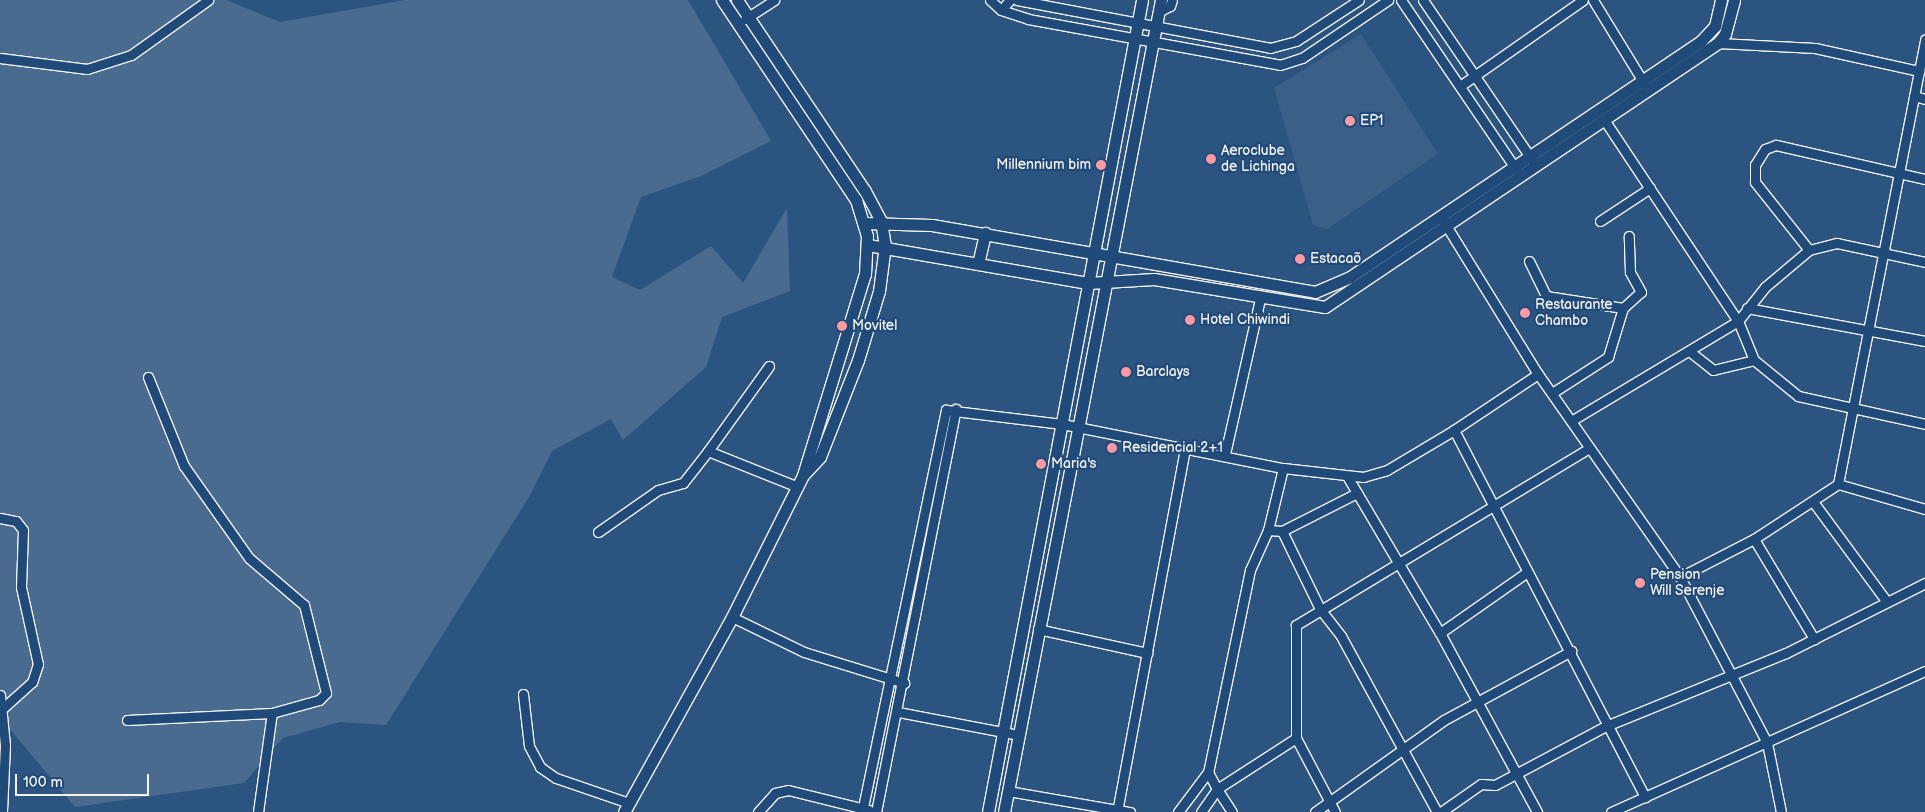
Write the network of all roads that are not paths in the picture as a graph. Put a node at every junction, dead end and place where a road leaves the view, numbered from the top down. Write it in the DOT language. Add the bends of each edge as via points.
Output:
graph roads {
  1 [pos="208,0"];
  2 [pos="722,0"];
  3 [pos="774,0"];
  4 [pos="990,0"];
  5 [pos="1010,0"];
  6 [pos="1017,0"];
  7 [pos="1142,0"];
  8 [pos="1172,0"];
  9 [pos="1359,0"];
  10 [pos="1388,0"];
  11 [pos="1401,0"];
  12 [pos="1423,0"];
  13 [pos="1582,0"];
  14 [pos="1593,0"];
  15 [pos="1721,0"];
  16 [pos="1734,0"];
  17 [pos="742,1"];
  18 [pos="1160,6"];
  19 [pos="1000,10"];
  20 [pos="730,11"];
  21 [pos="749,17"];
  22 [pos="738,24"];
  23 [pos="1138,25"];
  24 [pos="1155,28"];
  25 [pos="1925,39"];
  26 [pos="1135,40"];
  27 [pos="1718,43"];
  28 [pos="1152,44"];
  29 [pos="0,58"];
  30 [pos="1919,71"];
  31 [pos="1475,77"];
  32 [pos="1641,79"];
  33 [pos="1460,86"];
  34 [pos="1649,90"];
  35 [pos="790,91"];
  36 [pos="1914,96"];
  37 [pos="1925,98"];
  38 [pos="1604,121"];
  39 [pos="1114,148"];
  40 [pos="1131,152"];
  41 [pos="1528,155"];
  42 [pos="839,164"];
  43 [pos="1513,164"];
  44 [pos="1537,166"];
  45 [pos="1900,175"];
  46 [pos="1522,177"];
  47 [pos="1925,179"];
  48 [pos="1650,188"];
  49 [pos="1440,215"];
  50 [pos="880,221"];
  51 [pos="1600,221"];
  52 [pos="865,223"];
  53 [pos="1448,227"];
  54 [pos="985,233"];
  55 [pos="1628,236"];
  56 [pos="868,245"];
  57 [pos="885,245"];
  58 [pos="1809,250"];
  59 [pos="1884,252"];
  60 [pos="1094,254"];
  61 [pos="1111,257"];
  62 [pos="1530,261"];
  63 [pos="1925,262"];
  64 [pos="978,264"];
  65 [pos="1106,281"];
  66 [pos="1088,284"];
  67 [pos="1260,298"];
  68 [pos="1623,308"];
  69 [pos="1747,308"];
  70 [pos="1738,321"];
  71 [pos="852,324"];
  72 [pos="867,328"];
  73 [pos="1866,331"];
  74 [pos="1925,341"];
  75 [pos="1688,351"];
  76 [pos="1754,360"];
  77 [pos="770,366"];
  78 [pos="1538,374"];
  79 [pos="148,377"];
  80 [pos="833,381"];
  81 [pos="848,386"];
  82 [pos="1552,393"];
  83 [pos="956,409"];
  84 [pos="1854,410"];
  85 [pos="1571,421"];
  86 [pos="1062,424"];
  87 [pos="1925,424"];
  88 [pos="1077,427"];
  89 [pos="1454,430"];
  90 [pos="1185,448"];
  91 [pos="1589,448"];
  92 [pos="708,451"];
  93 [pos="1225,454"];
  94 [pos="1283,468"];
  95 [pos="803,475"];
  96 [pos="1347,476"];
  97 [pos="1838,484"];
  98 [pos="798,487"];
  99 [pos="1357,493"];
  100 [pos="1048,496"];
  101 [pos="1064,498"];
  102 [pos="1814,503"];
  103 [pos="1925,506"];
  104 [pos="1494,508"];
  105 [pos="0,518"];
  106 [pos="1268,530"];
  107 [pos="598,532"];
  108 [pos="1282,532"];
  109 [pos="1754,539"];
  110 [pos="1399,564"];
  111 [pos="1527,572"];
  112 [pos="1680,577"];
  113 [pos="1925,583"];
  114 [pos="1031,589"];
  115 [pos="1045,593"];
  116 [pos="1887,602"];
  117 [pos="1320,609"];
  118 [pos="732,617"];
  119 [pos="1038,629"];
  120 [pos="1440,633"];
  121 [pos="1814,640"];
  122 [pos="1571,651"];
  123 [pos="1147,653"];
  124 [pos="1925,671"];
  125 [pos="1734,673"];
  126 [pos="891,680"];
  127 [pos="904,683"];
  128 [pos="522,694"];
  129 [pos="0,695"];
  130 [pos="1477,702"];
  131 [pos="4,707"];
  132 [pos="898,712"];
  133 [pos="272,713"];
  134 [pos="127,720"];
  135 [pos="1606,726"];
  136 [pos="1003,731"];
  137 [pos="1019,735"];
  138 [pos="1296,738"];
  139 [pos="1767,743"];
  140 [pos="1401,748"];
  141 [pos="874,759"];
  142 [pos="887,761"];
  143 [pos="1208,772"];
  144 [pos="1517,773"];
  145 [pos="1217,788"];
  146 [pos="1008,791"];
  147 [pos="1644,797"];
  148 [pos="1328,802"];
  149 [pos="627,808"];
  150 [pos="863,810"];
  151 [pos="1117,810"];
  152 [pos="2,812"];
  153 [pos="258,812"];
  154 [pos="758,812"];
  155 [pos="875,812"];
  156 [pos="988,812"];
  157 [pos="1004,812"];
  158 [pos="1130,812"];
  159 [pos="1178,812"];
  160 [pos="1201,812"];
  161 [pos="1232,812"];
  162 [pos="1315,812"];
  163 [pos="1335,812"];
  164 [pos="1437,812"];
  165 [pos="1441,812"];
  166 [pos="1537,812"];
  167 [pos="1611,812"];
  168 [pos="1781,812"];
  1 -- 29 [label="street" via="131,55 87,70"];
  2 -- 20 [label="street"];
  3 -- 21 [label="street"];
  4 -- 19 [label="street"];
  5 -- 19 [label="street"];
  6 -- 23 [label="street"];
  7 -- 23 [label="street"];
  8 -- 18 [label="street" via="1170,6"];
  9 -- 24 [label="street" via="1282,47"];
  10 -- 28 [label="street" via="1287,64 1266,65"];
  11 -- 33 [label="street"];
  12 -- 31 [label="street"];
  13 -- 31 [label="street"];
  14 -- 32 [label="street"];
  15 -- 32 [label="street" via="1711,33"];
  16 -- 27 [label="street" via="1726,34"];
  17 -- 20 [label="street"];
  17 -- 21 [label="street"];
  18 -- 24 [label="street"];
  19 -- 26 [label="street"];
  20 -- 22 [label="street"];
  21 -- 22 [label="street"];
  21 -- 35 [label="street"];
  22 -- 35 [label="street"];
  23 -- 24 [label="street"];
  23 -- 26 [label="street"];
  24 -- 28 [label="street"];
  25 -- 30 [label="street"];
  26 -- 28 [label="street"];
  26 -- 39 [label="street"];
  27 -- 30 [label="street" via="1815,48"];
  27 -- 34 [label="street"];
  28 -- 40 [label="street"];
  30 -- 36 [label="street"];
  31 -- 33 [label="street"];
  31 -- 41 [label="street"];
  32 -- 34 [label="street"];
  32 -- 41 [label="street"];
  33 -- 43 [label="street"];
  34 -- 38 [label="street"];
  35 -- 42 [label="street"];
  36 -- 37 [label="street"];
  36 -- 45 [label="street"];
  38 -- 44 [label="street"];
  38 -- 48 [label="street"];
  39 -- 40 [label="street"];
  39 -- 60 [label="street"];
  40 -- 61 [label="street"];
  41 -- 43 [label="street"];
  41 -- 44 [label="street"];
  42 -- 50 [label="street"];
  42 -- 52 [label="street"];
  43 -- 46 [label="street"];
  43 -- 49 [label="street"];
  44 -- 46 [label="street"];
  45 -- 47 [label="street"];
  45 -- 58 [label="street" via="1776,145 1765,149 1755,165 1755,182"];
  45 -- 59 [label="street"];
  46 -- 53 [label="street"];
  48 -- 51 [label="street"];
  48 -- 70 [label="street"];
  49 -- 53 [label="street"];
  49 -- 61 [label="street" via="1350,277 1315,292"];
  50 -- 52 [label="street"];
  50 -- 54 [label="street"];
  50 -- 57 [label="street"];
  52 -- 56 [label="street"];
  53 -- 67 [label="street" via="1325,307"];
  53 -- 78 [label="street"];
  54 -- 60 [label="street"];
  54 -- 64 [label="street"];
  55 -- 68 [label="street" via="1630,272 1641,292"];
  56 -- 57 [label="street"];
  56 -- 71 [label="street"];
  57 -- 64 [label="street"];
  57 -- 72 [label="street" via="879,291"];
  58 -- 59 [label="street" via="1837,243"];
  58 -- 69 [label="street" via="1783,269"];
  59 -- 63 [label="street"];
  59 -- 73 [label="street"];
  60 -- 61 [label="street"];
  60 -- 66 [label="street"];
  61 -- 65 [label="street"];
  62 -- 68 [label="street" via="1546,296"];
  64 -- 66 [label="street"];
  65 -- 66 [label="street"];
  65 -- 67 [label="street" via="1154,279"];
  65 -- 88 [label="street"];
  66 -- 86 [label="street"];
  67 -- 93 [label="street"];
  68 -- 82 [label="street" via="1608,357"];
  69 -- 70 [label="street"];
  69 -- 73 [label="street"];
  70 -- 75 [label="street"];
  70 -- 76 [label="street"];
  71 -- 72 [label="street"];
  71 -- 80 [label="street"];
  72 -- 81 [label="street"];
  73 -- 74 [label="street"];
  73 -- 84 [label="street"];
  75 -- 76 [label="street" via="1714,370"];
  75 -- 85 [label="street"];
  76 -- 84 [label="street" via="1798,396"];
  77 -- 92 [label="street"];
  78 -- 82 [label="street"];
  78 -- 89 [label="street"];
  79 -- 133 [label="street" via="184,466 249,558 304,605 312,622 326,693 312,702"];
  80 -- 81 [label="street"];
  80 -- 95 [label="street"];
  81 -- 95 [label="street" via="820,456"];
  82 -- 85 [label="street"];
  83 -- 86 [label="street"];
  83 -- 126 [label="street" via="946,410 941,421"];
  83 -- 127 [label="street"];
  84 -- 87 [label="street"];
  84 -- 97 [label="street"];
  85 -- 91 [label="street"];
  86 -- 88 [label="street"];
  86 -- 100 [label="street"];
  88 -- 90 [label="street"];
  88 -- 101 [label="street"];
  89 -- 96 [label="street" via="1387,470"];
  89 -- 104 [label="street"];
  90 -- 93 [label="street"];
  90 -- 123 [label="street"];
  91 -- 104 [label="street"];
  91 -- 112 [label="street"];
  92 -- 98 [label="street"];
  92 -- 107 [label="street" via="683,483 658,490"];
  93 -- 94 [label="street"];
  94 -- 96 [label="street"];
  94 -- 106 [label="street"];
  95 -- 98 [label="street"];
  96 -- 99 [label="street"];
  97 -- 102 [label="street"];
  97 -- 103 [label="street"];
  98 -- 118 [label="street"];
  99 -- 108 [label="street"];
  99 -- 110 [label="street"];
  100 -- 101 [label="street"];
  100 -- 114 [label="street"];
  101 -- 115 [label="street"];
  102 -- 109 [label="street"];
  102 -- 116 [label="street"];
  104 -- 110 [label="street"];
  104 -- 111 [label="street"];
  105 -- 131 [label="street" via="16,521 23,530 22,588 38,664 32,682"];
  106 -- 108 [label="street"];
  106 -- 143 [label="street" via="1250,570"];
  108 -- 117 [label="street"];
  109 -- 112 [label="street"];
  109 -- 121 [label="street"];
  110 -- 117 [label="street"];
  110 -- 120 [label="street"];
  111 -- 120 [label="street"];
  111 -- 122 [label="street"];
  112 -- 125 [label="street"];
  113 -- 116 [label="street"];
  114 -- 115 [label="street"];
  114 -- 136 [label="street"];
  115 -- 119 [label="street"];
  116 -- 121 [label="street"];
  117 -- 138 [label="street" via="1296,625"];
  117 -- 140 [label="street" via="1342,636"];
  118 -- 126 [label="street" via="804,652"];
  118 -- 149 [label="street"];
  119 -- 123 [label="street"];
  119 -- 137 [label="street"];
  120 -- 130 [label="street"];
  121 -- 125 [label="street"];
  122 -- 130 [label="street"];
  122 -- 135 [label="street"];
  123 -- 151 [label="street"];
  124 -- 139 [label="street"];
  125 -- 135 [label="street"];
  125 -- 139 [label="street"];
  126 -- 127 [label="street"];
  126 -- 141 [label="street"];
  127 -- 132 [label="street"];
  128 -- 149 [label="street" via="529,746 540,767 556,778"];
  129 -- 131 [label="street"];
  130 -- 140 [label="street"];
  130 -- 144 [label="street"];
  131 -- 152 [label="street"];
  132 -- 136 [label="street"];
  132 -- 142 [label="street"];
  133 -- 134 [label="street"];
  133 -- 153 [label="street"];
  135 -- 144 [label="street"];
  135 -- 147 [label="street"];
  136 -- 137 [label="street"];
  136 -- 156 [label="street"];
  137 -- 146 [label="street"];
  138 -- 145 [label="street"];
  138 -- 148 [label="street"];
  139 -- 147 [label="street"];
  139 -- 168 [label="street"];
  140 -- 148 [label="street"];
  140 -- 164 [label="street"];
  141 -- 142 [label="street"];
  141 -- 150 [label="street"];
  142 -- 155 [label="street"];
  143 -- 145 [label="street"];
  143 -- 159 [label="street"];
  144 -- 165 [label="street" via="1495,785 1481,784"];
  144 -- 166 [label="street"];
  145 -- 160 [label="street"];
  145 -- 161 [label="street"];
  146 -- 151 [label="street"];
  146 -- 157 [label="street"];
  147 -- 167 [label="street"];
  148 -- 162 [label="street"];
  148 -- 163 [label="street"];
  150 -- 154 [label="street" via="788,790 774,793"];
  150 -- 155 [label="street"];
  151 -- 158 [label="street"];
}
